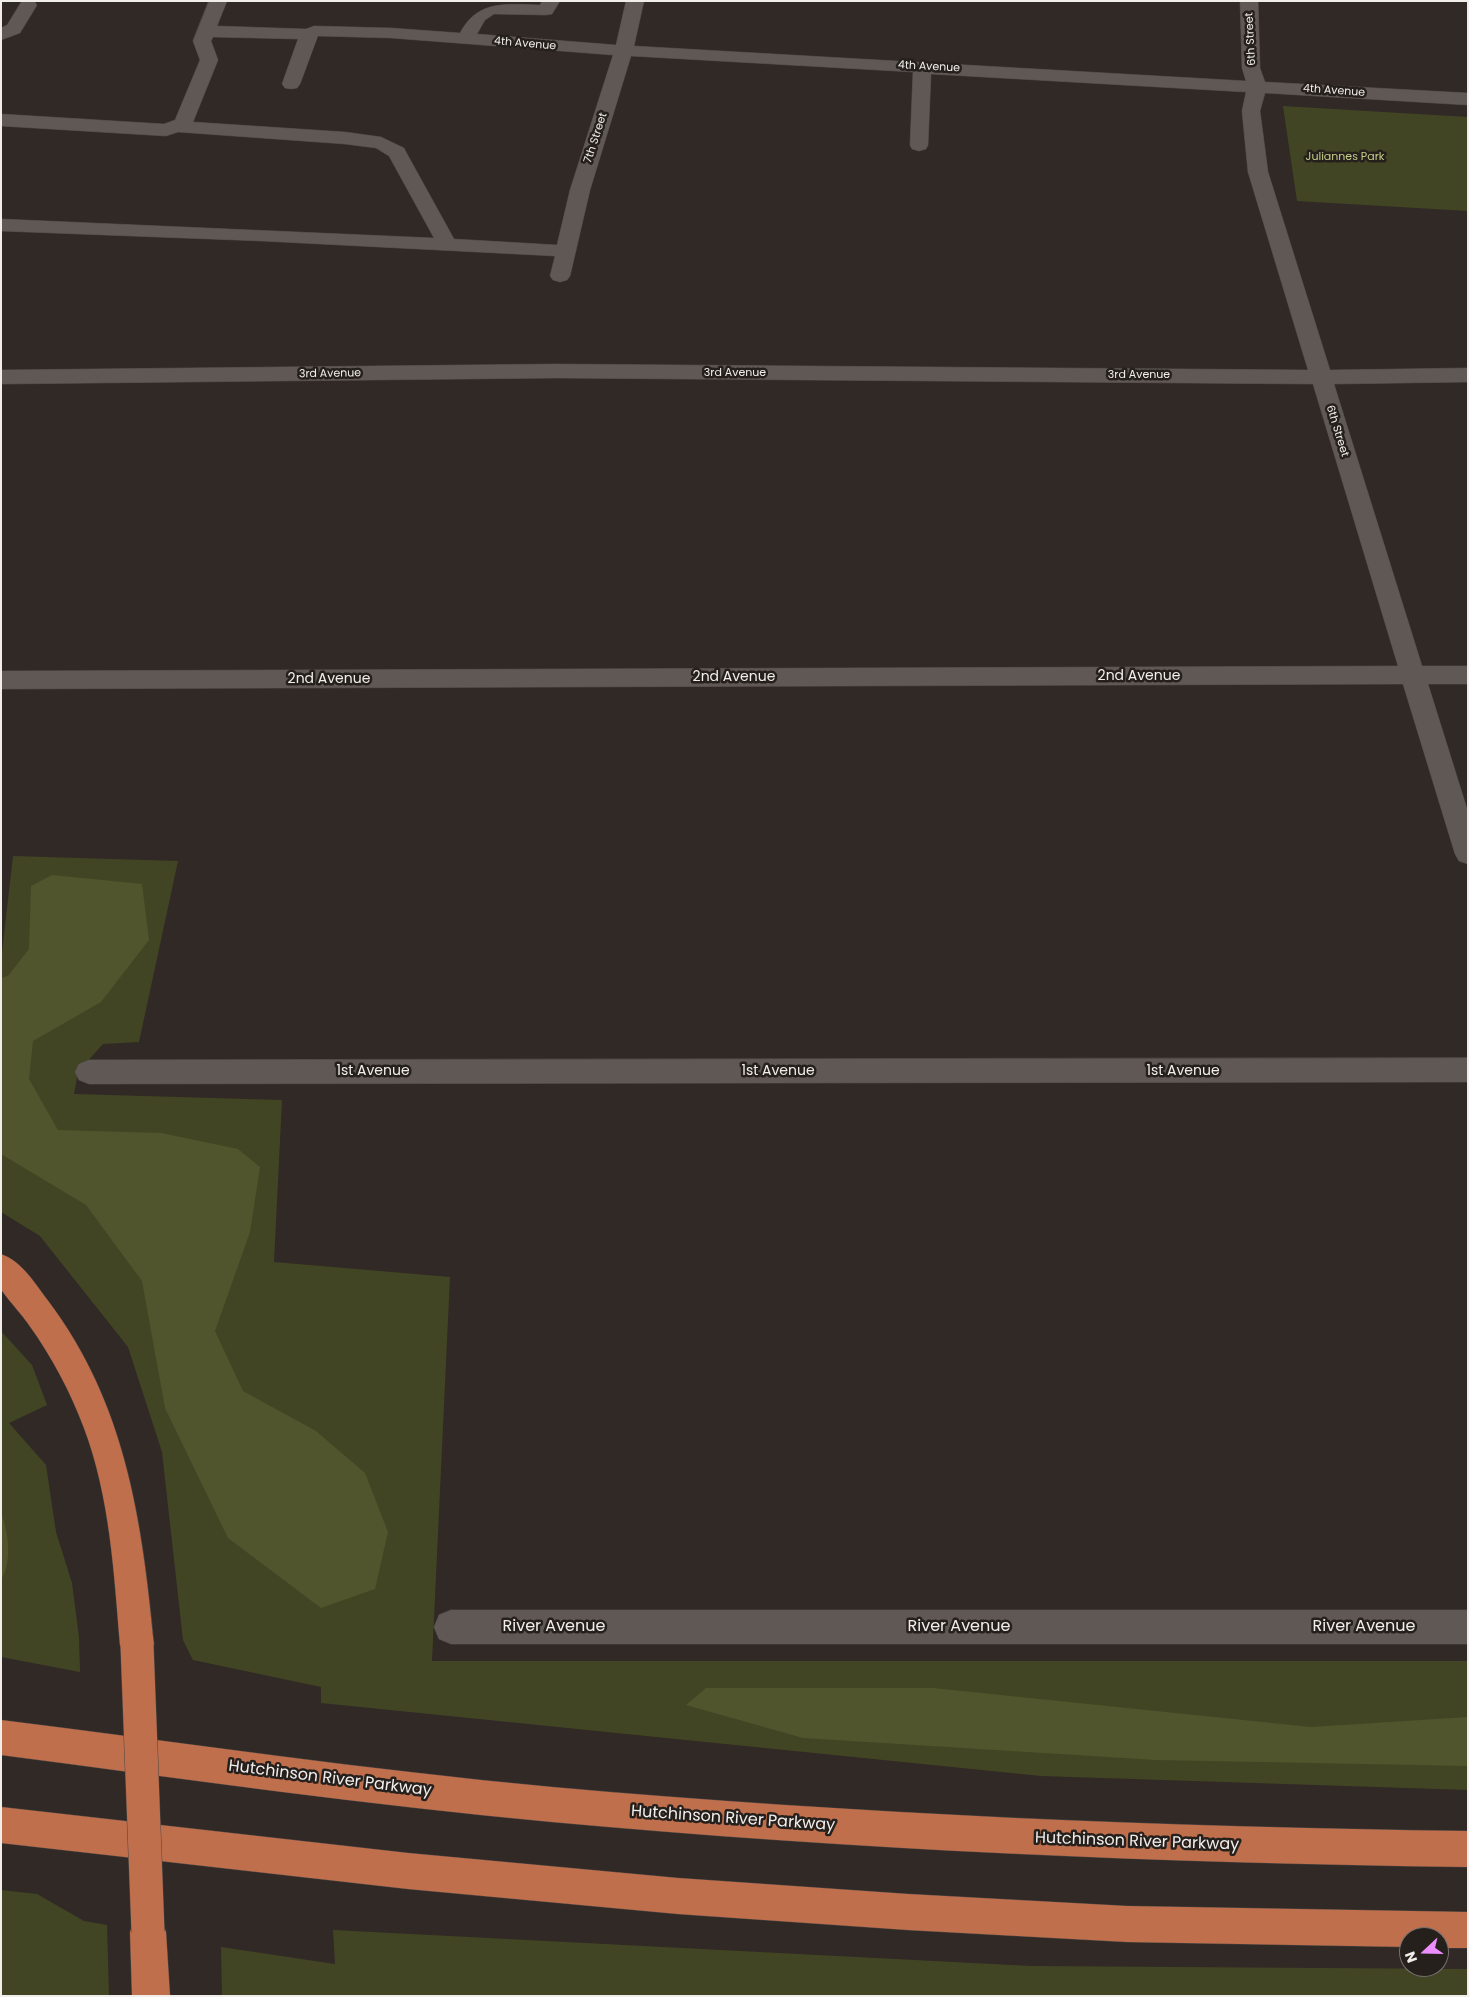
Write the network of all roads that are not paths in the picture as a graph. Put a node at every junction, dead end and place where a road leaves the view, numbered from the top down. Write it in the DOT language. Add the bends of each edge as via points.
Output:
graph roads {
  1 [pos="218,1"];
  2 [pos="551,1"];
  3 [pos="635,1"];
  4 [pos="1249,1"];
  5 [pos="28,5"];
  6 [pos="206,32"];
  7 [pos="309,34"];
  8 [pos="1,35"];
  9 [pos="466,39"];
  10 [pos="624,50"];
  11 [pos="922,67"];
  12 [pos="292,84"];
  13 [pos="1256,86"];
  14 [pos="1468,99"];
  15 [pos="1,120"];
  16 [pos="178,127"];
  17 [pos="918,145"];
  18 [pos="1,225"];
  19 [pos="447,244"];
  20 [pos="566,250"];
  21 [pos="560,276"];
  22 [pos="1468,375"];
  23 [pos="1,377"];
  24 [pos="1321,377"];
  25 [pos="1413,675"];
  26 [pos="1468,675"];
  27 [pos="1,680"];
  28 [pos="1468,854"];
  29 [pos="1468,1070"];
  30 [pos="89,1072"];
  31 [pos="1,1268"];
  32 [pos="451,1627"];
  33 [pos="1468,1628"];
  34 [pos="1,1737"];
  35 [pos="1,1825"];
  36 [pos="1468,1849"];
  37 [pos="1468,1930"];
  38 [pos="152,1996"];
  1 -- 6 [label="street"];
  2 -- 9 [label="street" via="546,10 492,8 483,11"];
  3 -- 10 [label="street, 7th Street"];
  4 -- 13 [label="street, 6th Street" via="1251,68"];
  5 -- 8 [label="street" via="14,29"];
  6 -- 7 [label="street, 4th Avenue"];
  6 -- 16 [label="street" via="202,41 209,60 183,124"];
  7 -- 9 [label="street, 4th Avenue" via="314,31 391,32"];
  7 -- 12 [label="street"];
  9 -- 10 [label="street, 4th Avenue"];
  10 -- 11 [label="street, 4th Avenue"];
  10 -- 20 [label="street, 7th Street" via="580,190"];
  11 -- 13 [label="street, 4th Avenue"];
  11 -- 17 [label="street"];
  13 -- 14 [label="street, 4th Avenue"];
  13 -- 24 [label="street, 6th Street" via="1251,111 1258,172"];
  15 -- 16 [label="street" via="166,130"];
  16 -- 19 [label="street" via="381,143 397,152"];
  18 -- 19 [label="street"];
  19 -- 20 [label="street"];
  20 -- 21 [label="street, 7th Street"];
  22 -- 24 [label="street, 3rd Avenue"];
  23 -- 24 [label="street, 3rd Avenue" via="556,371"];
  24 -- 25 [label="street, 6th Street"];
  25 -- 26 [label="street, 2nd Avenue"];
  25 -- 27 [label="street, 2nd Avenue"];
  25 -- 28 [label="street, 6th Street"];
  29 -- 30 [label="street, 1st Avenue"];
  31 -- 38 [label="highway, bridge" via="53,1332 93,1407 104,1436 124,1519 136,1645"];
  32 -- 33 [label="street, River Avenue"];
  34 -- 36 [label="highway, Hutchinson River Parkway" via="401,1789 622,1811 1065,1840"];
  35 -- 37 [label="highway" via="408,1871 678,1896 1118,1924"];
}
